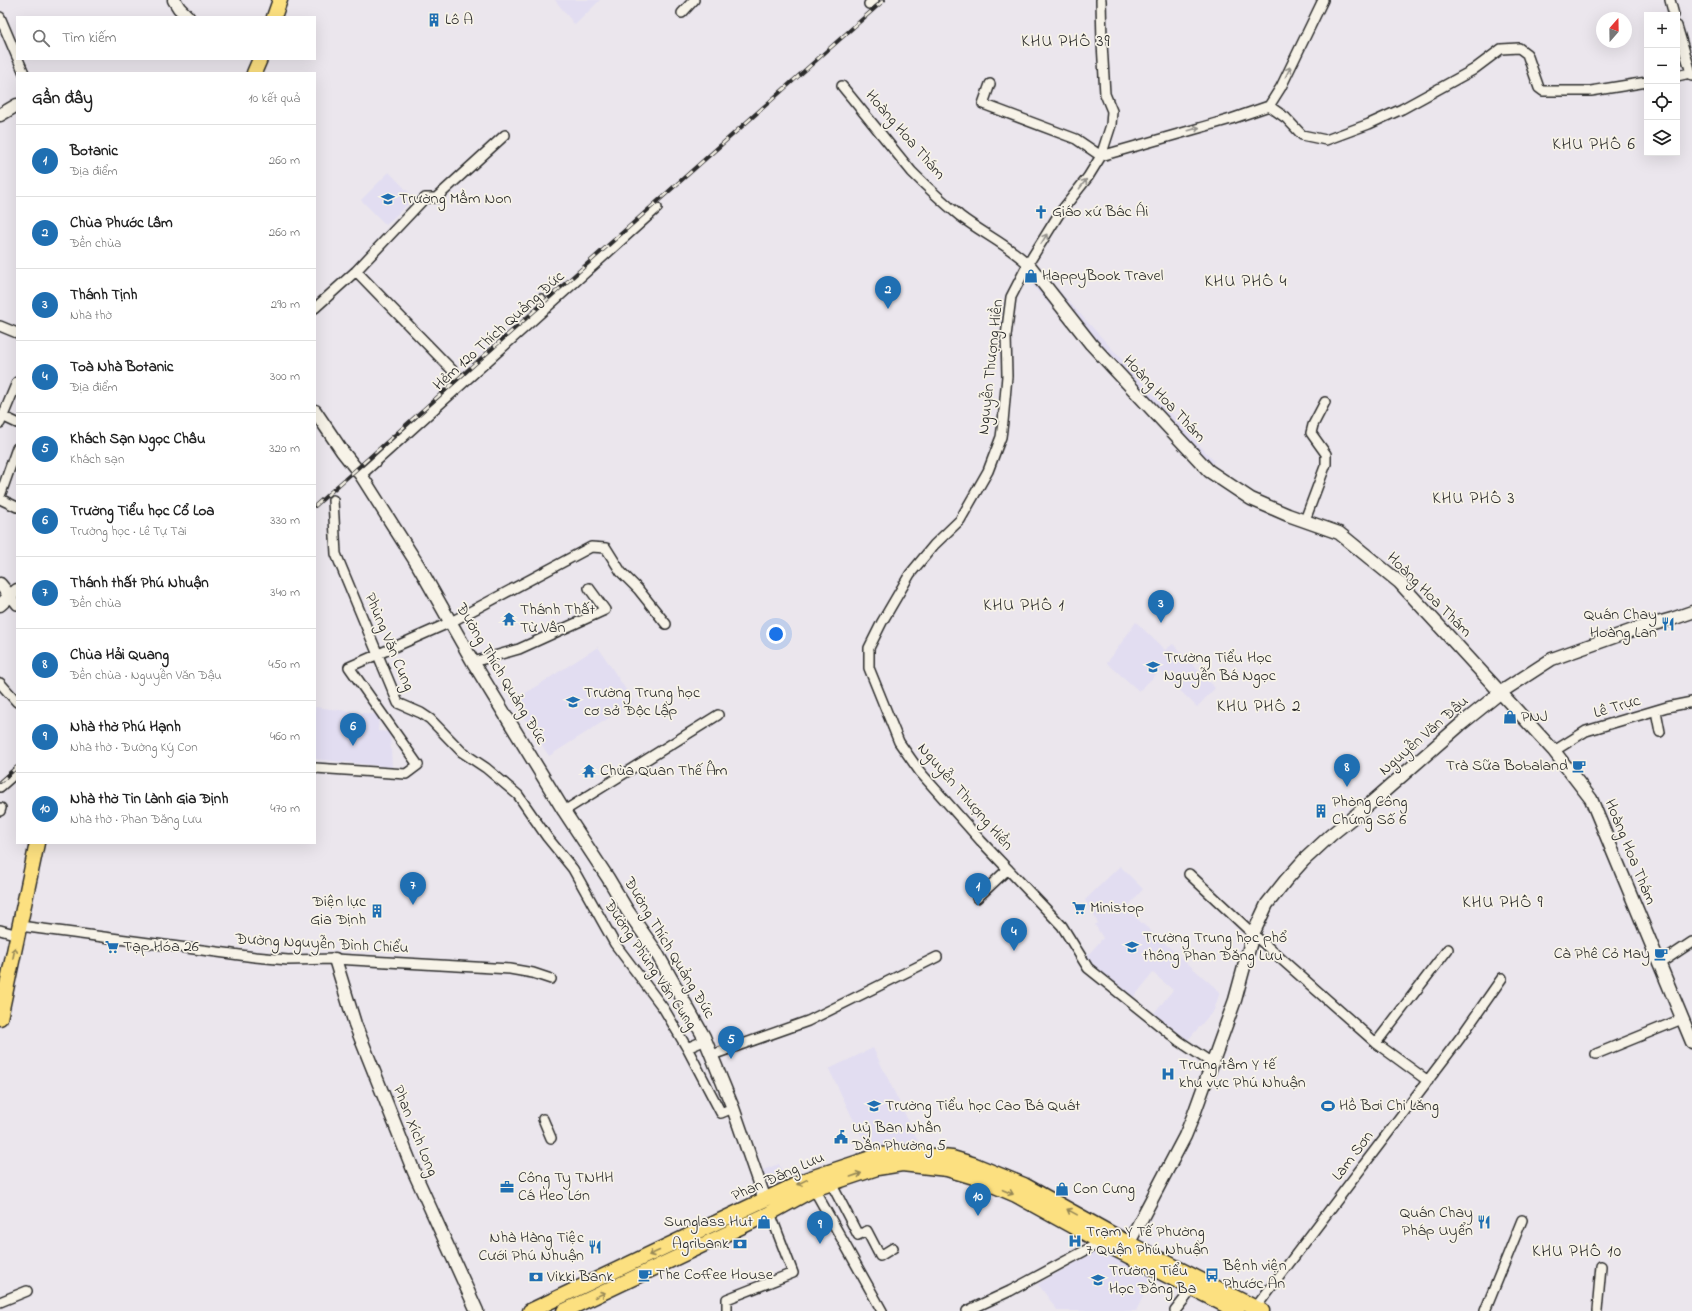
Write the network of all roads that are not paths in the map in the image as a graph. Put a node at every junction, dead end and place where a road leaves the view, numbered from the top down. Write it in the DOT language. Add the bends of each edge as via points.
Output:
graph roads {
  1 [pos="174,0"];
  2 [pos="280,0"];
  3 [pos="694,0"];
  4 [pos="1101,0"];
  5 [pos="1323,0"];
  6 [pos="1670,0"];
  7 [pos="1673,12"];
  8 [pos="682,14"];
  9 [pos="187,16"];
  10 [pos="274,16"];
  11 [pos="0,17"];
  12 [pos="1680,36"];
  13 [pos="16,56"];
  14 [pos="18,60"];
  15 [pos="24,72"];
  16 [pos="1691,75"];
  17 [pos="1680,76"];
  18 [pos="1644,82"];
  19 [pos="990,84"];
  20 [pos="842,86"];
  21 [pos="16,106"];
  22 [pos="1269,106"];
  23 [pos="0,115"];
  24 [pos="505,135"];
  25 [pos="1101,156"];
  26 [pos="657,208"];
  27 [pos="1028,264"];
  28 [pos="356,271"];
  29 [pos="541,299"];
  30 [pos="316,307"];
  31 [pos="547,308"];
  32 [pos="0,326"];
  33 [pos="16,333"];
  34 [pos="457,375"];
  35 [pos="16,384"];
  36 [pos="1325,402"];
  37 [pos="316,412"];
  38 [pos="1,418"];
  39 [pos="16,423"];
  40 [pos="16,454"];
  41 [pos="0,469"];
  42 [pos="9,472"];
  43 [pos="361,475"];
  44 [pos="0,496"];
  45 [pos="0,500"];
  46 [pos="333,500"];
  47 [pos="16,507"];
  48 [pos="1305,520"];
  49 [pos="0,584"];
  50 [pos="589,588"];
  51 [pos="15,597"];
  52 [pos="0,605"];
  53 [pos="1692,612"];
  54 [pos="451,622"];
  55 [pos="666,624"];
  56 [pos="377,654"];
  57 [pos="473,662"];
  58 [pos="0,683"];
  59 [pos="1501,692"];
  60 [pos="16,701"];
  61 [pos="1692,702"];
  62 [pos="1656,711"];
  63 [pos="718,715"];
  64 [pos="1660,732"];
  65 [pos="1554,751"];
  66 [pos="316,768"];
  67 [pos="16,773"];
  68 [pos="0,787"];
  69 [pos="527,808"];
  70 [pos="564,811"];
  71 [pos="37,844"];
  72 [pos="1008,869"];
  73 [pos="1189,874"];
  74 [pos="977,898"];
  75 [pos="0,930"];
  76 [pos="19,931"];
  77 [pos="1253,934"];
  78 [pos="1692,942"];
  79 [pos="1448,949"];
  80 [pos="937,957"];
  81 [pos="335,959"];
  82 [pos="1659,964"];
  83 [pos="1502,978"];
  84 [pos="551,979"];
  85 [pos="2,996"];
  86 [pos="0,1018"];
  87 [pos="1682,1019"];
  88 [pos="706,1040"];
  89 [pos="1692,1042"];
  90 [pos="1376,1043"];
  91 [pos="687,1048"];
  92 [pos="1596,1054"];
  93 [pos="712,1056"];
  94 [pos="1212,1063"];
  95 [pos="719,1071"];
  96 [pos="703,1077"];
  97 [pos="1428,1081"];
  98 [pos="733,1108"];
  99 [pos="544,1119"];
  100 [pos="551,1138"];
  101 [pos="831,1184"];
  102 [pos="814,1189"];
  103 [pos="767,1207"];
  104 [pos="1522,1220"];
  105 [pos="1104,1236"];
  106 [pos="893,1248"];
  107 [pos="1126,1248"];
  108 [pos="1601,1266"];
  109 [pos="1193,1288"];
  110 [pos="27,1291"];
  111 [pos="0,1302"];
  112 [pos="1257,1310"];
  113 [pos="477,1311"];
  114 [pos="530,1311"];
  115 [pos="564,1311"];
  116 [pos="727,1311"];
  117 [pos="882,1311"];
  118 [pos="967,1311"];
  119 [pos="1175,1311"];
  120 [pos="1237,1311"];
  121 [pos="1485,1311"];
  122 [pos="1597,1311"];
  1 -- 9 [label="street"];
  2 -- 10 [label="main road"];
  3 -- 8 [label="street"];
  4 -- 25 [label="street, Nguyễn Thượng Hiền" via="1105,94 1112,111 1111,125"];
  22 -- 5 [label="street, one-way" via="1281,87"];
  6 -- 7 [label="street"];
  11 -- 13 [label="street"];
  12 -- 16 [label="street"];
  14 -- 15 [label="street"];
  16 -- 17 [label="street"];
  18 -- 22 [label="street" via="1591,91 1543,91 1539,88 1526,54 1519,48 1501,49 1473,70 1402,109 1326,140 1302,135 1286,118"];
  19 -- 25 [label="street" via="983,104 1076,140"];
  20 -- 27 [label="street, Hoàng Hoa Thám" via="924,184 961,216"];
  21 -- 23 [label="street"];
  25 -- 22 [label="street, one-way"];
  24 -- 28 [label="street" via="436,198 425,198"];
  27 -- 25 [label="street, Nguyễn Thượng Hiền, one-way" via="1059,214"];
  26 -- 31 [label="street, Hẻm 120 Thích Quảng Đức"];
  27 -- 48 [label="street, Hoàng Hoa Thám" via="1091,344 1209,471 1251,499"];
  27 -- 72 [label="street, Nguyễn Thượng Hiền" via="1011,297 1006,336 1007,376 1003,422 1001,437 988,471 960,520 934,545 910,574 869,648 869,668 899,742 920,772"];
  28 -- 30 [label="street"];
  28 -- 34 [label="street"];
  29 -- 31 [label="street"];
  31 -- 43 [label="street, Hẻm 120 Thích Quảng Đức"];
  32 -- 33 [label="street"];
  35 -- 38 [label="street"];
  36 -- 48 [label="street" via="1311,433 1326,454 1326,464"];
  37 -- 43 [label="street"];
  38 -- 39 [label="street"];
  40 -- 42 [label="street"];
  41 -- 42 [label="street"];
  42 -- 44 [label="street"];
  43 -- 54 [label="street, Đường Thích Quảng Đức"];
  45 -- 47 [label="street"];
  46 -- 56 [label="street, Phùng Văn Cung" via="336,554"];
  48 -- 59 [label="street, Hoàng Hoa Thám" via="1339,533 1399,582"];
  49 -- 51 [label="street"];
  50 -- 57 [label="street" via="605,610 519,649"];
  51 -- 52 [label="street"];
  53 -- 59 [label="street, Nguyễn Văn Đậu" via="1552,659"];
  54 -- 55 [label="street" via="591,548 606,548 621,572"];
  54 -- 56 [label="street"];
  54 -- 57 [label="street, Đường Thích Quảng Đức"];
  56 -- 66 [label="street" via="349,667 418,765 406,774"];
  56 -- 69 [label="street, Phùng Văn Cung" via="398,703 430,719 462,752 518,795"];
  57 -- 70 [label="street, Đường Thích Quảng Đức"];
  58 -- 60 [label="street"];
  59 -- 65 [label="street, Hoàng Hoa Thám"];
  59 -- 77 [label="street, Nguyễn Văn Đậu" via="1304,860 1267,904"];
  61 -- 62 [label="street, Lê Trực"];
  62 -- 64 [label="street"];
  62 -- 65 [label="street, Lê Trực" via="1586,732"];
  63 -- 70 [label="street"];
  65 -- 82 [label="street, Hoàng Hoa Thám" via="1591,799"];
  67 -- 68 [label="street"];
  69 -- 91 [label="street, Đường Phùng Văn Cung" via="573,869 615,944 664,1009"];
  70 -- 88 [label="street, Đường Thích Quảng Đức" via="655,950"];
  71 -- 76 [label="main road"];
  72 -- 74 [label="street"];
  72 -- 94 [label="street, Nguyễn Thượng Hiền" via="1062,926 1088,968 1179,1041"];
  73 -- 77 [label="street"];
  75 -- 76 [label="street, Đường Nguyễn Đình Chiểu"];
  76 -- 81 [label="street, Đường Nguyễn Đình Chiểu" via="288,960"];
  85 -- 76 [label="main road, one-way"];
  77 -- 90 [label="street"];
  77 -- 94 [label="street, Nguyễn Văn Đậu" via="1235,1000"];
  78 -- 82 [label="street"];
  79 -- 90 [label="street"];
  80 -- 93 [label="street" via="808,1021"];
  81 -- 84 [label="street, Đường Nguyễn Đình Chiểu" via="510,969"];
  81 -- 113 [label="street, Phan Xích Long" via="355,1024 414,1172"];
  82 -- 87 [label="street, Hoàng Hoa Thám"];
  83 -- 97 [label="street, Lam Sơn"];
  85 -- 86 [label="main road"];
  87 -- 89 [label="street, Hoàng Hoa Thám"];
  87 -- 92 [label="street"];
  88 -- 91 [label="street"];
  88 -- 93 [label="street, Đường Thích Quảng Đức"];
  90 -- 97 [label="street"];
  91 -- 96 [label="street, Đường Phùng Văn Cung"];
  93 -- 95 [label="street, Đường Thích Quảng Đức"];
  94 -- 107 [label="street, Nguyễn Văn Đậu" via="1185,1136"];
  95 -- 96 [label="street"];
  95 -- 98 [label="street, Đường Thích Quảng Đức"];
  96 -- 98 [label="street, Đường Phùng Văn Cung" via="722,1113"];
  97 -- 112 [label="street, Lam Sơn"];
  98 -- 103 [label="street, Đường Thích Quảng Đức"];
  99 -- 100 [label="street"];
  101 -- 102 [label="main road, Phan Đăng Lưu"];
  101 -- 105 [label="main road, Phan Đăng Lưu, one-way" via="877,1168 902,1164 947,1169 974,1177"];
  101 -- 106 [label="street" via="858,1235 867,1231 880,1256"];
  102 -- 103 [label="main road, Phan Đăng Lưu"];
  102 -- 117 [label="street"];
  105 -- 103 [label="main road, Phan Đăng Lưu, one-way" via="1024,1185 975,1165 926,1154 880,1154 808,1179"];
  103 -- 114 [label="main road, Phan Đăng Lưu, one-way"];
  115 -- 103 [label="main road, Phan Đăng Lưu, one-way"];
  103 -- 116 [label="street" via="793,1273 728,1299"];
  104 -- 121 [label="street"];
  105 -- 107 [label="main road, Phan Đăng Lưu"];
  105 -- 118 [label="street" via="1010,1291"];
  107 -- 109 [label="main road, Phan Đăng Lưu"];
  107 -- 112 [label="main road, Phan Đăng Lưu"];
  108 -- 122 [label="street"];
  109 -- 119 [label="street"];
  109 -- 120 [label="main road, Phan Đăng Lưu"];
  110 -- 111 [label="street"];
}
